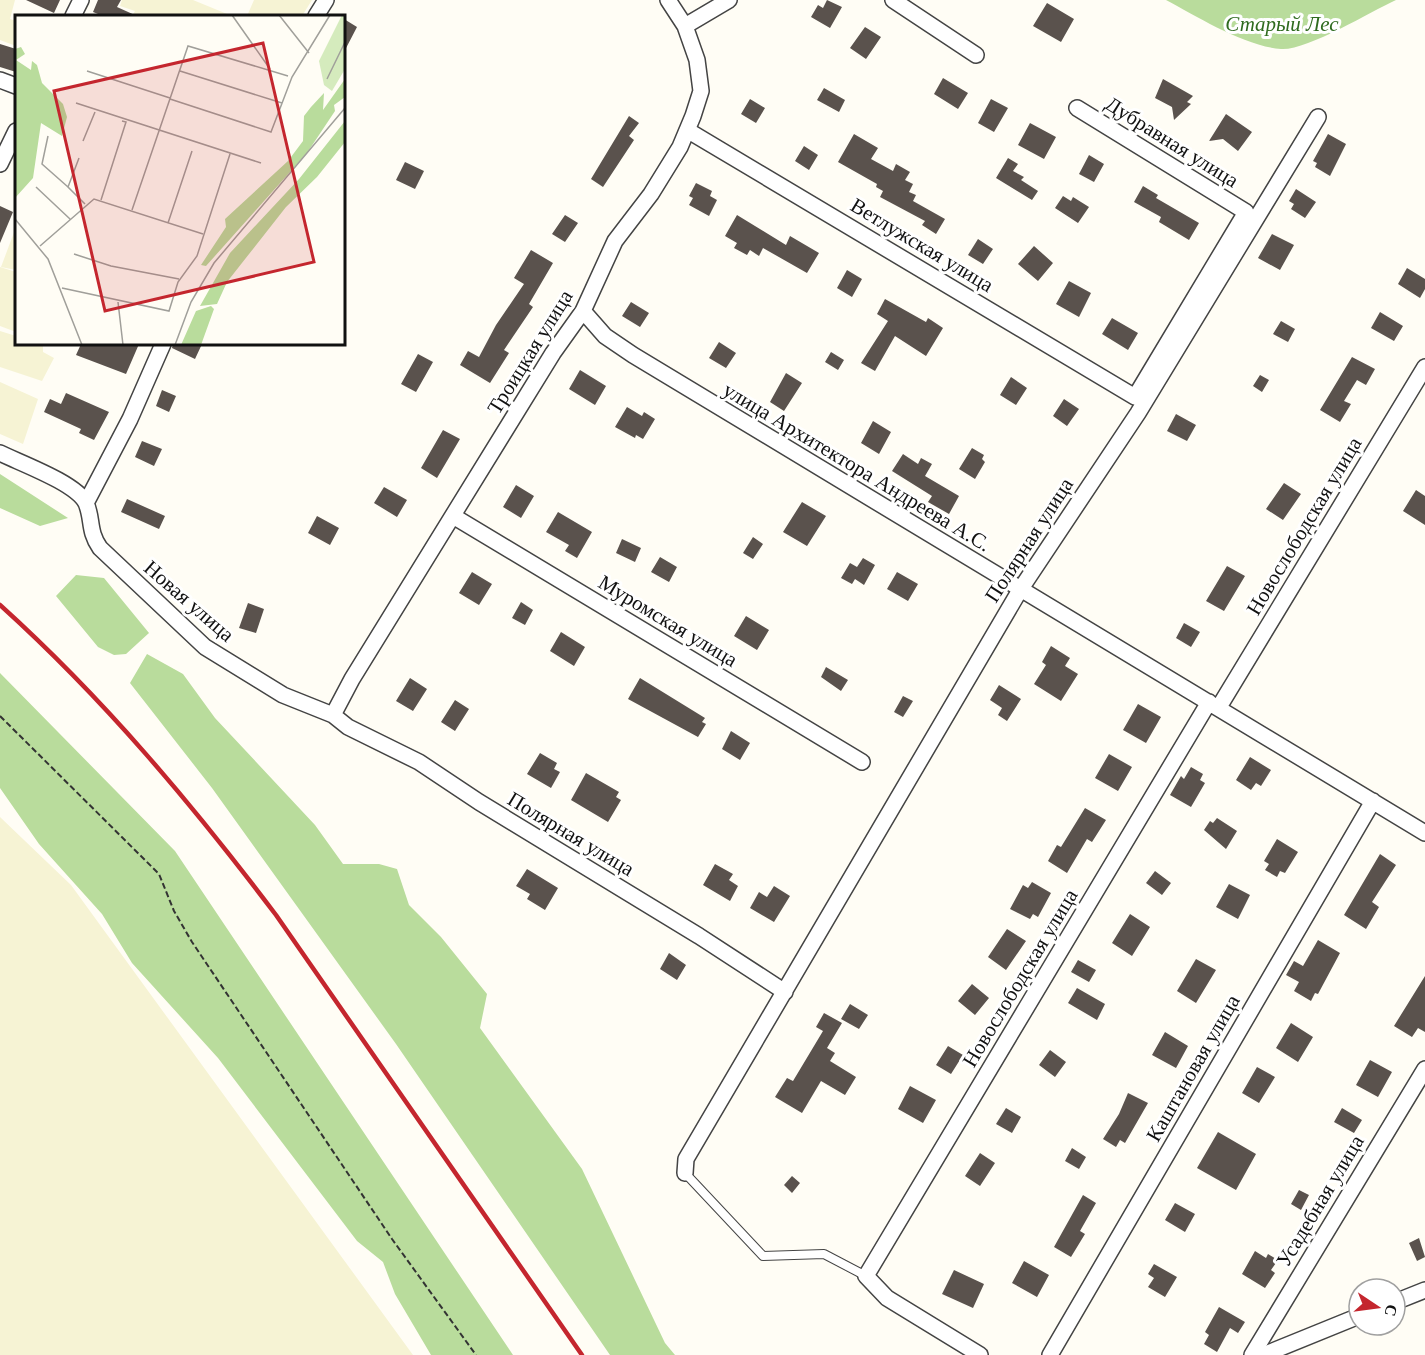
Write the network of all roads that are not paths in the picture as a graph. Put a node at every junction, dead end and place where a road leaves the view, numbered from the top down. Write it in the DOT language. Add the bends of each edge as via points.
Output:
graph roads {
  1 [pos="326,0"];
  2 [pos="668,0"];
  3 [pos="729,0"];
  4 [pos="893,0"];
  5 [pos="317,15"];
  6 [pos="685,26"];
  7 [pos="976,55"];
  8 [pos="0,80"];
  9 [pos="15,86"];
  10 [pos="1077,108"];
  11 [pos="1318,117"];
  12 [pos="687,130"];
  13 [pos="15,133"];
  14 [pos="0,164"];
  15 [pos="583,312"];
  16 [pos="163,345"];
  17 [pos="1425,367"];
  18 [pos="1135,397"];
  19 [pos="0,453"];
  20 [pos="86,503"];
  21 [pos="453,516"];
  22 [pos="1020,590"];
  23 [pos="1214,704"];
  24 [pos="333,715"];
  25 [pos="862,762"];
  26 [pos="1373,801"];
  27 [pos="1425,833"];
  28 [pos="785,992"];
  29 [pos="1425,1069"];
  30 [pos="685,1173"];
  31 [pos="866,1276"];
  32 [pos="1425,1290"];
  33 [pos="1407,1297"];
  34 [pos="1347,1321"];
  35 [pos="980,1355"];
  36 [pos="1050,1355"];
  37 [pos="1252,1355"];
  38 [pos="1263,1355"];
  1 -- 5 [label="street"];
  2 -- 6 [label="street, Троицкая улица"];
  3 -- 6 [label="street"];
  4 -- 7 [label="street"];
  6 -- 12 [label="street, Троицкая улица" via="697,60 701,91"];
  8 -- 9 [label="street"];
  10 -- 18 [label="street, Дубравная улица" via="1246,212"];
  11 -- 22 [label="street, Полярная улица" via="1138,413"];
  12 -- 15 [label="street, Троицкая улица" via="651,194 615,241"];
  12 -- 18 [label="street, Ветлужская улица"];
  13 -- 14 [label="street"];
  15 -- 21 [label="street, Троицкая улица" via="553,353"];
  15 -- 22 [label="street, улица Архитектора Андреева А.С." via="605,336 633,355"];
  16 -- 20 [label="street"];
  17 -- 23 [label="street, Новослободская улица"];
  19 -- 20 [label="street" via="71,488"];
  20 -- 24 [label="street, Новая улица" via="92,536 100,548 205,647 283,695"];
  21 -- 24 [label="street, Троицкая улица"];
  21 -- 25 [label="street, Муромская улица"];
  22 -- 23 [label="street, улица Архитектора Андреева А.С."];
  22 -- 28 [label="street, Полярная улица"];
  23 -- 26 [label="street, улица Архитектора Андреева А.С."];
  23 -- 31 [label="street, Новослободская улица"];
  24 -- 28 [label="street, Полярная улица" via="348,727 419,762"];
  26 -- 27 [label="street, улица Архитектора Андреева А.С."];
  26 -- 36 [label="street, Каштановая улица"];
  28 -- 30 [label="street, Полярная улица" via="686,1159"];
  29 -- 37 [label="street, Усадебная улица"];
  30 -- 31 [label="lane" via="763,1256 824,1254"];
  31 -- 35 [label="street" via="887,1298"];
  32 -- 33 [label="street"];
  34 -- 38 [label="street"];
}
